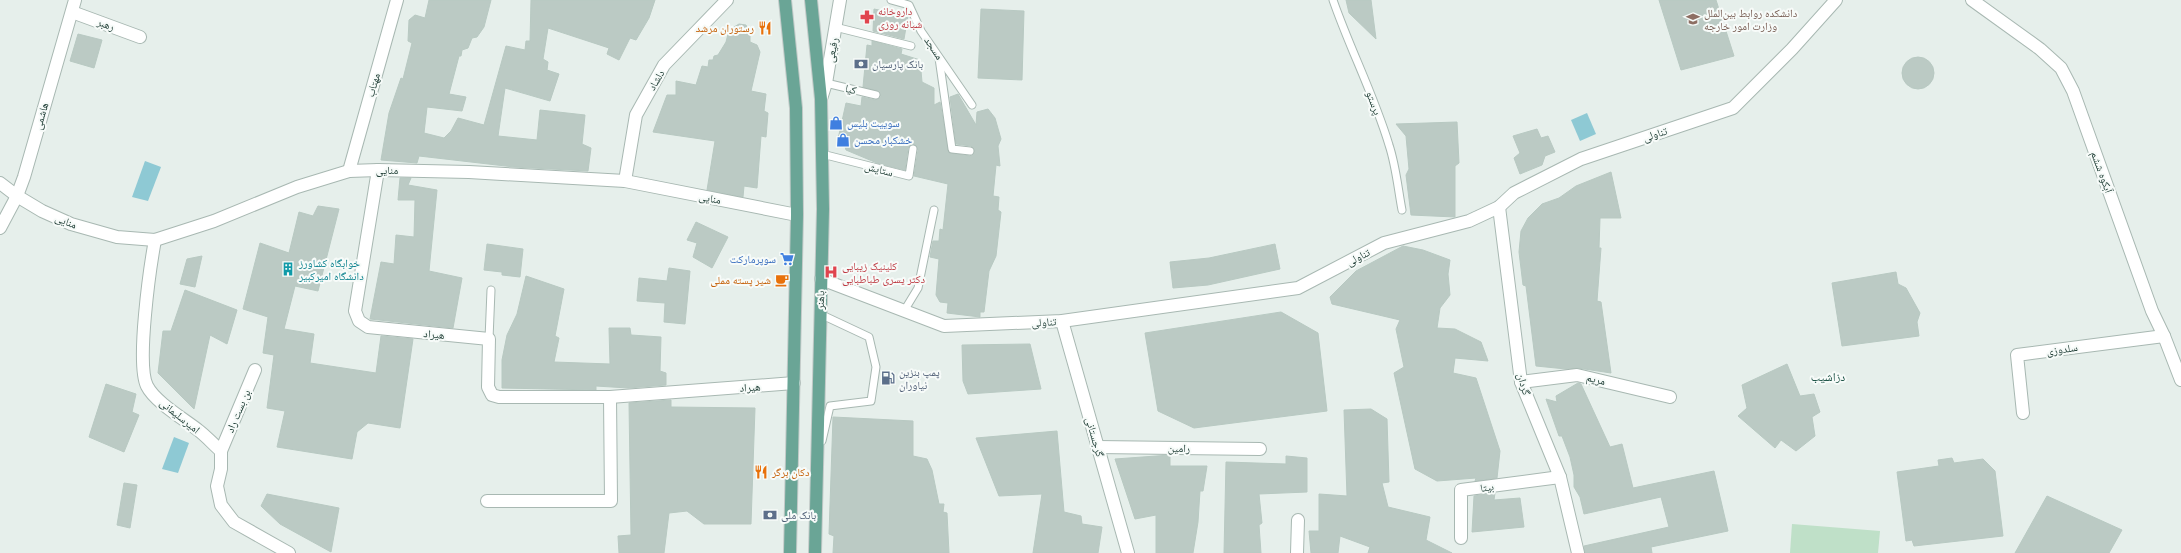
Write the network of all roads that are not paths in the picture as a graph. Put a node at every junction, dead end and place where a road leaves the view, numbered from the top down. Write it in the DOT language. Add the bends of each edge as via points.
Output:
graph roads {
  1 [pos="75,0"];
  2 [pos="398,0"];
  3 [pos="727,0"];
  4 [pos="785,0"];
  5 [pos="811,0"];
  6 [pos="840,0"];
  7 [pos="891,0"];
  8 [pos="1333,0"];
  9 [pos="1836,0"];
  10 [pos="1972,0"];
  11 [pos="72,12"];
  12 [pos="835,27"];
  13 [pos="140,37"];
  14 [pos="911,46"];
  15 [pos="938,55"];
  16 [pos="826,83"];
  17 [pos="876,95"];
  18 [pos="821,99"];
  19 [pos="972,105"];
  20 [pos="914,149"];
  21 [pos="970,151"];
  22 [pos="822,154"];
  23 [pos="378,170"];
  24 [pos="349,171"];
  25 [pos="625,181"];
  26 [pos="0,183"];
  27 [pos="17,196"];
  28 [pos="1499,207"];
  29 [pos="934,210"];
  30 [pos="1402,210"];
  31 [pos="797,215"];
  32 [pos="0,228"];
  33 [pos="156,240"];
  34 [pos="821,279"];
  35 [pos="491,290"];
  36 [pos="904,311"];
  37 [pos="820,314"];
  38 [pos="1062,321"];
  39 [pos="2164,336"];
  40 [pos="489,339"];
  41 [pos="255,370"];
  42 [pos="2181,380"];
  43 [pos="1522,382"];
  44 [pos="794,383"];
  45 [pos="610,397"];
  46 [pos="1670,397"];
  47 [pos="2023,413"];
  48 [pos="1097,447"];
  49 [pos="1260,449"];
  50 [pos="220,452"];
  51 [pos="816,465"];
  52 [pos="1560,477"];
  53 [pos="487,501"];
  54 [pos="1298,520"];
  55 [pos="1461,538"];
  56 [pos="289,553"];
  57 [pos="790,553"];
  58 [pos="815,553"];
  59 [pos="1128,553"];
  60 [pos="1297,553"];
  61 [pos="1578,553"];
  1 -- 11 [label="street, هاشمی"];
  2 -- 24 [label="street, مهتاب"];
  3 -- 25 [label="street, دلشاد" via="664,65 636,115"];
  4 -- 31 [label="main road" via="796,108"];
  5 -- 18 [label="main road, باهنر"];
  6 -- 12 [label="street, رفیعی"];
  7 -- 15 [label="lane, مسجد" via="909,5"];
  8 -- 30 [label="lane, پرستو" via="1346,39 1364,77 1390,146"];
  9 -- 28 [label="street, تناولی" via="1733,108 1581,159 1514,193"];
  10 -- 39 [label="street, آبکوه ششم" via="2040,49 2061,68 2072,91 2152,311"];
  11 -- 13 [label="street, رهبر"];
  11 -- 27 [label="street, هاشمی"];
  12 -- 14 [label="lane"];
  12 -- 16 [label="street, رفیعی"];
  15 -- 19 [label="lane, مسجد"];
  15 -- 21 [label="lane" via="952,149"];
  16 -- 17 [label="lane, کیا"];
  16 -- 18 [label="street, رفیعی"];
  18 -- 22 [label="main road, باهنر"];
  20 -- 22 [label="lane, ستایش" via="909,176"];
  22 -- 34 [label="main road, باهنر"];
  23 -- 24 [label="street, منایی"];
  23 -- 25 [label="street, منایی" via="469,172"];
  23 -- 40 [label="street, هیراد" via="355,311 359,321 368,327"];
  24 -- 33 [label="street, منایی" via="297,187 214,221"];
  25 -- 31 [label="street, منایی"];
  26 -- 27 [label="street, منایی"];
  27 -- 32 [label="street, هاشمی"];
  27 -- 33 [label="street, منایی" via="71,224 117,237"];
  28 -- 38 [label="street, تناولی" via="1469,221 1384,243 1298,288"];
  28 -- 43 [label="street, گردان"];
  29 -- 36 [label="lane" via="918,288"];
  31 -- 44 [label="main road"];
  33 -- 50 [label="street, امیرسلیمانی" via="148,281 144,366 147,386 164,405 200,431"];
  34 -- 36 [label="street, تناولی"];
  34 -- 37 [label="main road, باهنر"];
  35 -- 40 [label="lane"];
  36 -- 38 [label="street, تناولی" via="944,326"];
  37 -- 51 [label="main road, باهنر"];
  37 -- 51 [label="lane" via="869,337 876,367 871,401 830,406"];
  38 -- 48 [label="street, گرجستانی"];
  39 -- 42 [label="street, آبکوه ششم"];
  39 -- 47 [label="street, سلدوزی" via="2017,355"];
  40 -- 45 [label="street, هیراد" via="488,388 492,395"];
  41 -- 50 [label="street, بن بست راد"];
  43 -- 46 [label="street, مریم" via="1577,375"];
  43 -- 52 [label="street, گردان"];
  44 -- 45 [label="street, هیراد"];
  44 -- 57 [label="main road"];
  45 -- 53 [label="street" via="611,501"];
  48 -- 49 [label="street, رامین"];
  48 -- 59 [label="street, گرجستانی"];
  50 -- 56 [label="street" via="221,469 217,486 221,505 234,522"];
  51 -- 58 [label="main road, باهنر"];
  52 -- 55 [label="street, بیتا" via="1461,490"];
  52 -- 61 [label="street, گردان"];
  54 -- 60 [label="street"];
}
